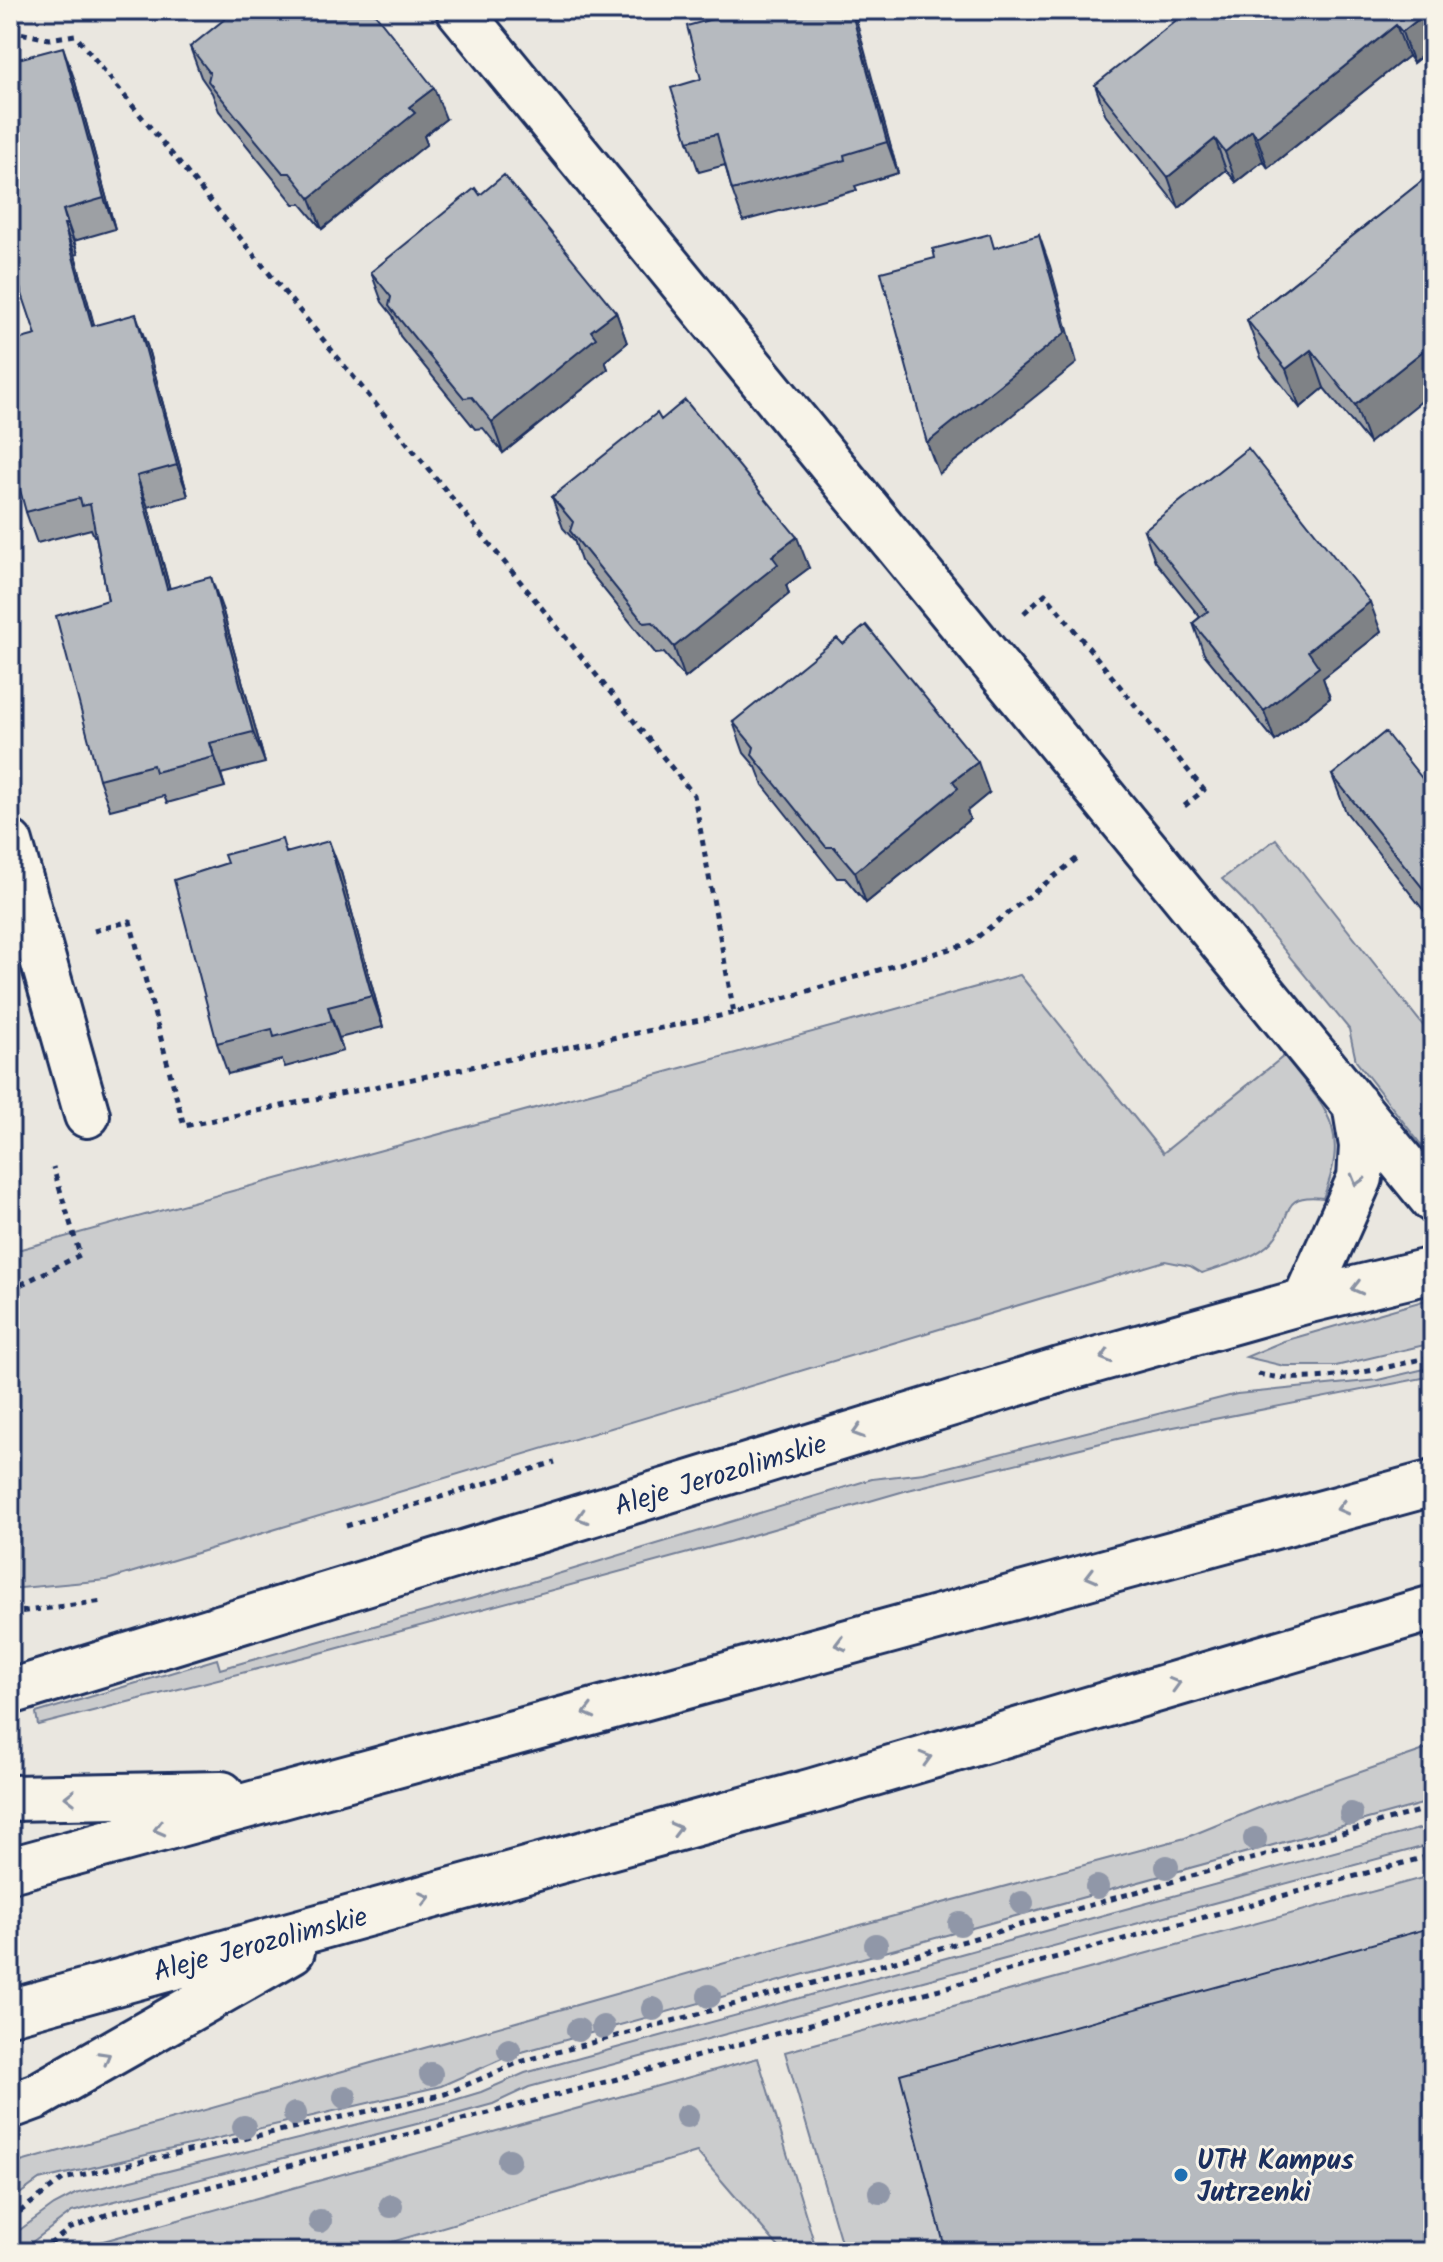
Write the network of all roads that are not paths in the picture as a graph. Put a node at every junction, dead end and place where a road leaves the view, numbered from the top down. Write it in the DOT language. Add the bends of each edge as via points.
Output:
graph roads {
  1 [pos="459,10"];
  2 [pos="10,843"];
  3 [pos="1355,1104"];
  4 [pos="87,1115"];
  5 [pos="1433,1200"];
  6 [pos="1433,1270"];
  7 [pos="1305,1301"];
  8 [pos="1433,1483"];
  9 [pos="1433,1608"];
  10 [pos="10,1692"];
  11 [pos="288,1793"];
  12 [pos="10,1798"];
  13 [pos="10,1870"];
  14 [pos="350,1918"];
  15 [pos="10,2012"];
  16 [pos="10,2106"];
  1 -- 3 [label="main road"];
  2 -- 4 [label="main road"];
  3 -- 5 [label="main road"];
  3 -- 7 [label="main road, one-way" via="1362,1146 1360,1178"];
  6 -- 7 [label="main road, Aleje Jerozolimskie, one-way"];
  7 -- 10 [label="main road, Aleje Jerozolimskie, one-way" via="1060,1370"];
  8 -- 11 [label="main road, one-way"];
  14 -- 9 [label="main road, Aleje Jerozolimskie, one-way" via="813,1791"];
  11 -- 12 [label="main road, one-way"];
  11 -- 13 [label="main road, one-way"];
  14 -- 15 [label="main road, Aleje Jerozolimskie"];
  16 -- 14 [label="main road, one-way" via="37,2096"];
}
